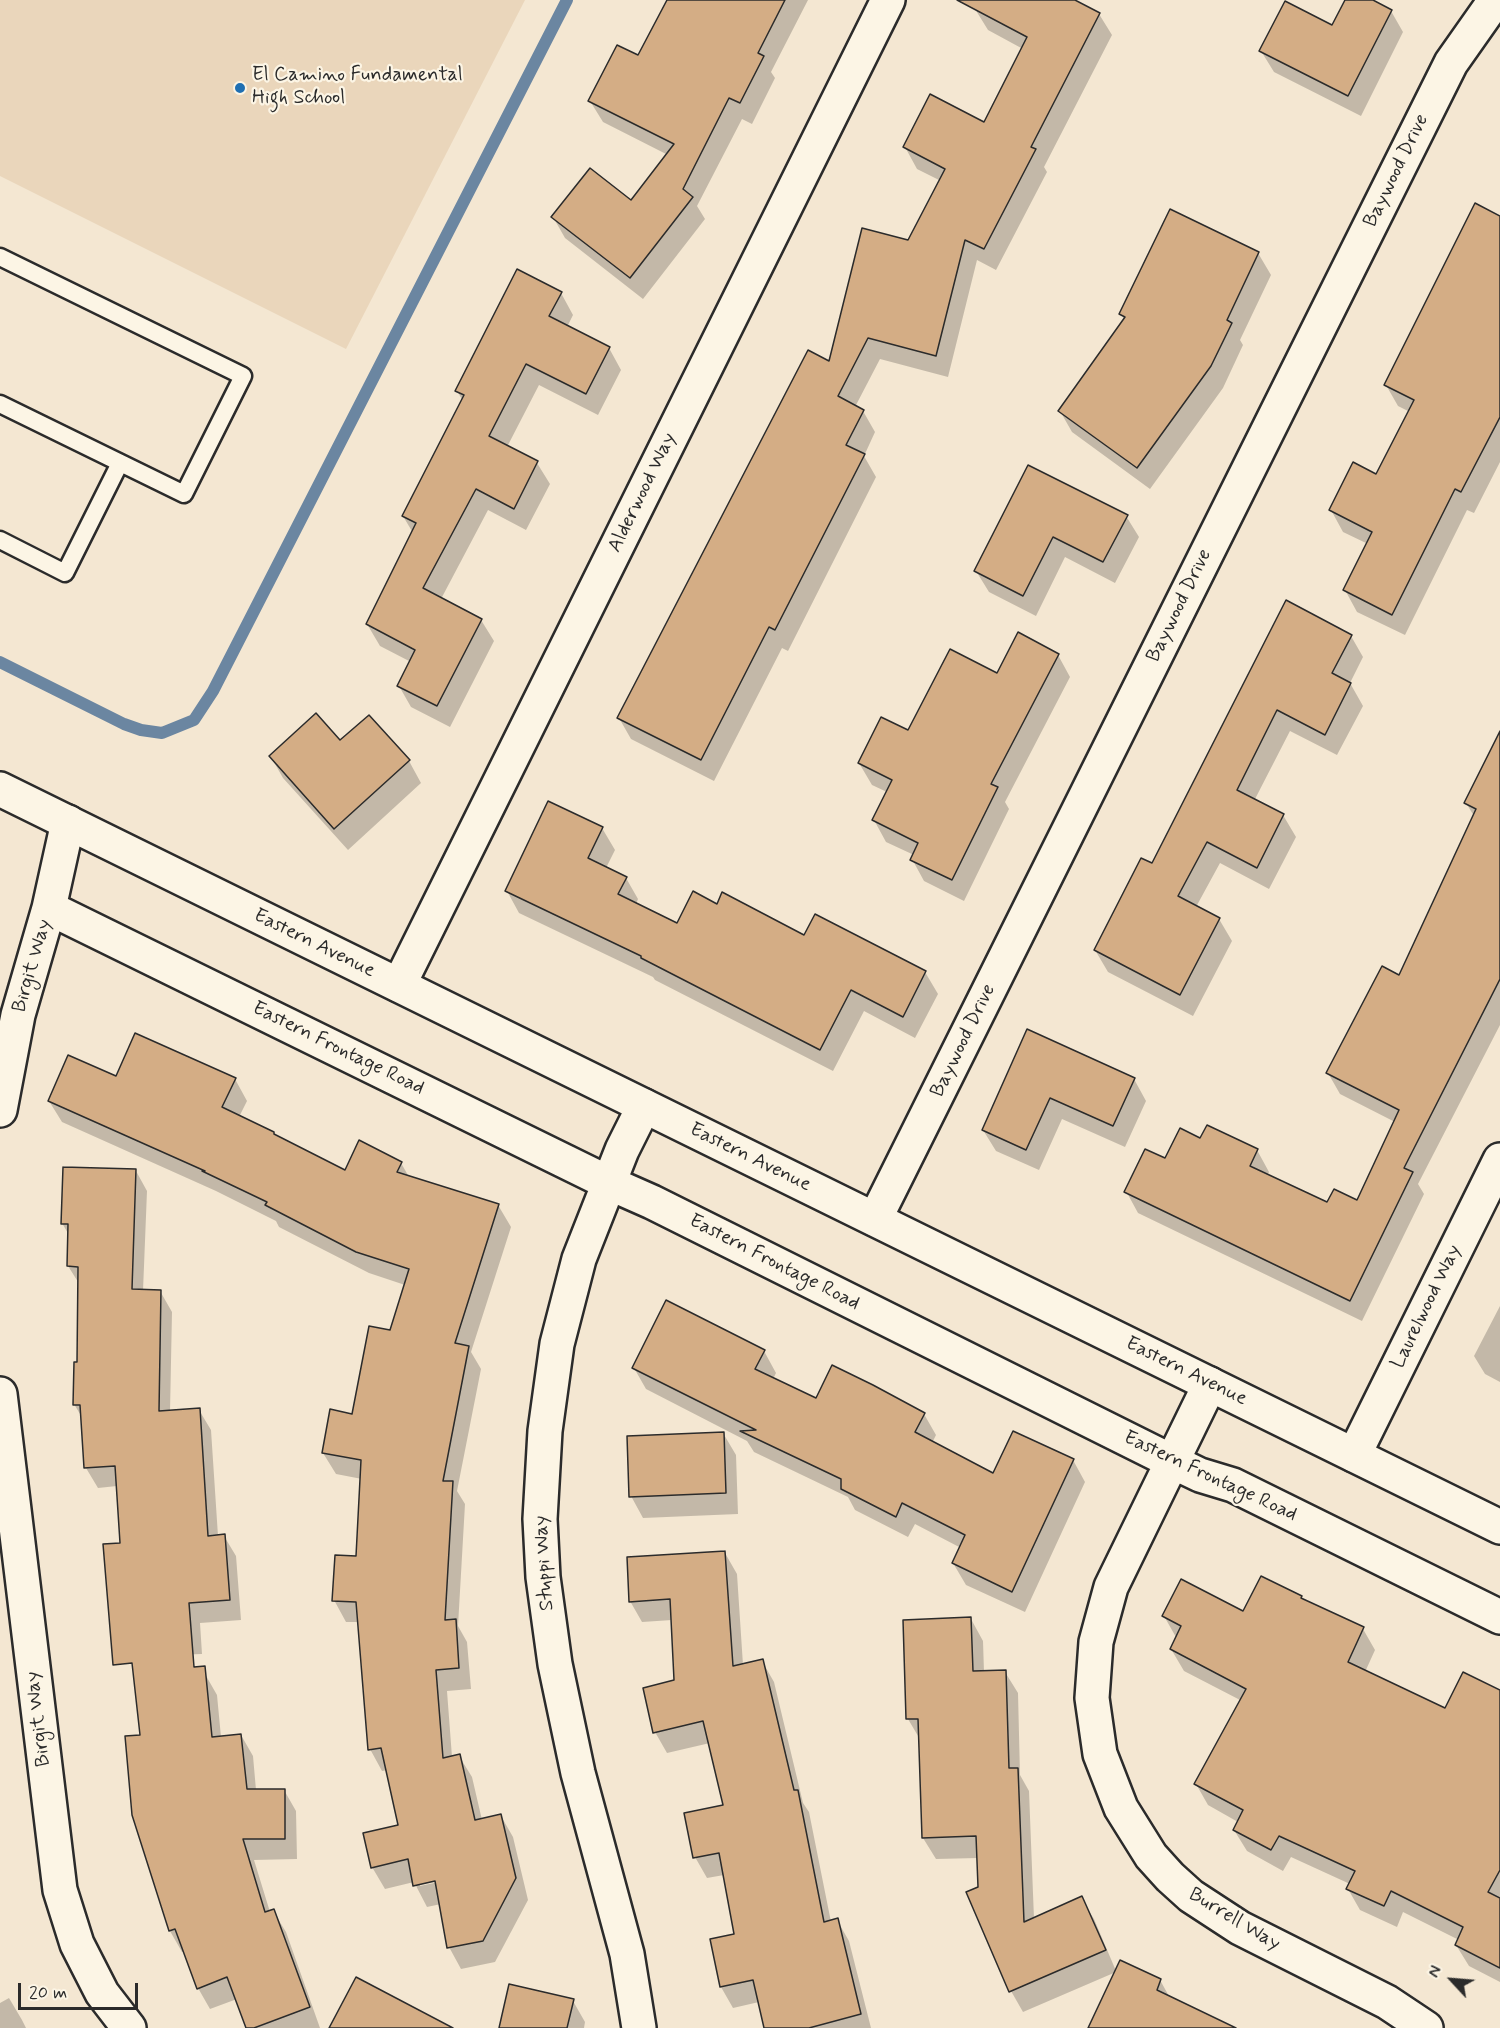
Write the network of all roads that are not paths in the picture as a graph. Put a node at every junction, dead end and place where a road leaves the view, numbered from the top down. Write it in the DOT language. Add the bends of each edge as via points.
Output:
graph roads {
  1 [pos="888,0"];
  2 [pos="1498,0"];
  3 [pos="0,257"];
  4 [pos="0,404"];
  5 [pos="120,463"];
  6 [pos="0,540"];
  7 [pos="0,789"];
  8 [pos="68,822"];
  9 [pos="49,908"];
  10 [pos="399,986"];
  11 [pos="644,1106"];
  12 [pos="0,1110"];
  13 [pos="1500,1160"];
  14 [pos="609,1183"];
  15 [pos="875,1219"];
  16 [pos="1210,1384"];
  17 [pos="0,1394"];
  18 [pos="1354,1455"];
  19 [pos="1173,1462"];
  20 [pos="1500,1527"];
  21 [pos="1500,1617"];
  22 [pos="129,2028"];
  23 [pos="639,2028"];
  24 [pos="1426,2028"];
  1 -- 10 [label="street, Alderwood Way"];
  2 -- 15 [label="street, Baywood Drive" via="1451,63"];
  3 -- 5 [label="lane" via="243,376 184,494"];
  4 -- 5 [label="lane"];
  5 -- 6 [label="lane" via="65,573"];
  7 -- 8 [label="street, Eastern Avenue"];
  8 -- 9 [label="street, Birgit Way"];
  8 -- 10 [label="street, Eastern Avenue"];
  9 -- 12 [label="street, Birgit Way" via="18,1015"];
  9 -- 14 [label="street, Eastern Frontage Road"];
  10 -- 11 [label="street, Eastern Avenue"];
  11 -- 14 [label="street, Stuppi Way"];
  11 -- 15 [label="street, Eastern Avenue"];
  13 -- 18 [label="street, Laurelwood Way"];
  14 -- 19 [label="street, Eastern Frontage Road"];
  14 -- 23 [label="street, Stuppi Way" via="579,1259 557,1344 545,1431 540,1519 555,1664 578,1773 627,1954"];
  15 -- 16 [label="street, Eastern Avenue"];
  16 -- 18 [label="street, Eastern Avenue"];
  16 -- 19 [label="street, Burrell Way"];
  17 -- 22 [label="street, Birgit Way" via="60,1890 76,1944 102,1993"];
  18 -- 20 [label="street, Eastern Avenue"];
  19 -- 21 [label="street, Eastern Frontage Road" via="1233,1485"];
  19 -- 24 [label="street, Burrell Way" via="1110,1587 1096,1642 1092,1698 1100,1755 1121,1808 1151,1856 1191,1896 1240,1928 1387,2002"];
}
